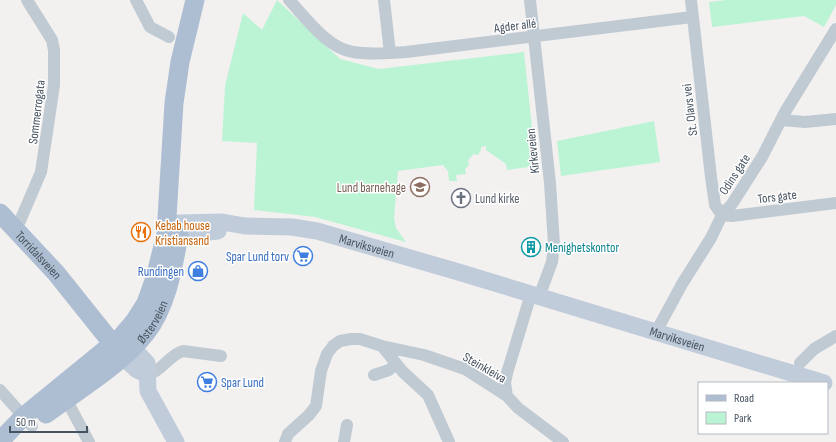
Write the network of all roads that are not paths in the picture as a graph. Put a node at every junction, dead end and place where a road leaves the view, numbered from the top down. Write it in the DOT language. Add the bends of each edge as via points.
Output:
graph roads {
  1 [pos="27,0"];
  2 [pos="136,0"];
  3 [pos="195,0"];
  4 [pos="289,0"];
  5 [pos="384,0"];
  6 [pos="530,0"];
  7 [pos="690,0"];
  8 [pos="692,17"];
  9 [pos="836,30"];
  10 [pos="169,37"];
  11 [pos="533,37"];
  12 [pos="390,53"];
  13 [pos="836,119"];
  14 [pos="782,120"];
  15 [pos="836,203"];
  16 [pos="722,215"];
  17 [pos="6,220"];
  18 [pos="175,229"];
  19 [pos="535,296"];
  20 [pos="656,332"];
  21 [pos="836,336"];
  22 [pos="122,346"];
  23 [pos="382,346"];
  24 [pos="221,356"];
  25 [pos="800,363"];
  26 [pos="396,364"];
  27 [pos="148,375"];
  28 [pos="374,376"];
  29 [pos="821,382"];
  30 [pos="4,395"];
  31 [pos="507,396"];
  32 [pos="66,399"];
  33 [pos="28,421"];
  34 [pos="347,424"];
  35 [pos="0,441"];
  36 [pos="16,442"];
  37 [pos="89,442"];
  38 [pos="176,442"];
  39 [pos="286,442"];
  40 [pos="344,442"];
  41 [pos="449,442"];
  42 [pos="563,442"];
  1 -- 17 [label="street, Sommerrogata" via="52,40 54,85 41,172 20,221"];
  2 -- 10 [label="street" via="150,27"];
  3 -- 18 [label="main road, Østerveien" via="177,84 172,145"];
  4 -- 12 [label="street, Agder allé" via="326,38 342,49 364,53"];
  5 -- 12 [label="street"];
  6 -- 11 [label="street, Kirkeveien"];
  7 -- 8 [label="street, St. Olavs vei"];
  8 -- 11 [label="street, Agder allé"];
  8 -- 16 [label="street, St. Olavs vei" via="712,184 716,205"];
  9 -- 14 [label="street, Odins gate"];
  11 -- 12 [label="street, Agder allé"];
  11 -- 19 [label="street, Kirkeveien" via="550,183 554,244 552,262"];
  13 -- 14 [label="street" via="805,122"];
  14 -- 16 [label="street, Odins gate" via="735,199"];
  15 -- 16 [label="street, Tors gate" via="732,216"];
  16 -- 20 [label="street, Odins gate"];
  17 -- 22 [label="main road, Torridalsveien"];
  18 -- 19 [label="main road, Marviksveien" via="231,230 245,226 292,227 317,231"];
  18 -- 22 [label="main road, Østerveien" via="172,270 160,308 146,332"];
  19 -- 20 [label="main road, Marviksveien"];
  19 -- 31 [label="street" via="507,373"];
  20 -- 29 [label="main road, Marviksveien"];
  21 -- 25 [label="street" via="814,349"];
  22 -- 27 [label="main road" via="137,370"];
  22 -- 32 [label="main road, Østerveien"];
  22 -- 33 [label="main road, Østerveien"];
  23 -- 26 [label="street"];
  23 -- 31 [label="street, Steinkleiva" via="465,369"];
  23 -- 39 [label="street, Steinkleiva" via="355,339 340,341 333,346 321,371 316,406 288,434"];
  24 -- 27 [label="street" via="183,351"];
  26 -- 28 [label="street"];
  26 -- 41 [label="street" via="428,396"];
  27 -- 38 [label="main road" via="148,391"];
  30 -- 33 [label="street"];
  31 -- 42 [label="street, Steinkleiva" via="518,408"];
  32 -- 33 [label="main road, Østerveien"];
  32 -- 37 [label="street"];
  33 -- 35 [label="main road, Østerveien"];
  33 -- 36 [label="main road, Østerveien"];
  34 -- 40 [label="street"];
}
